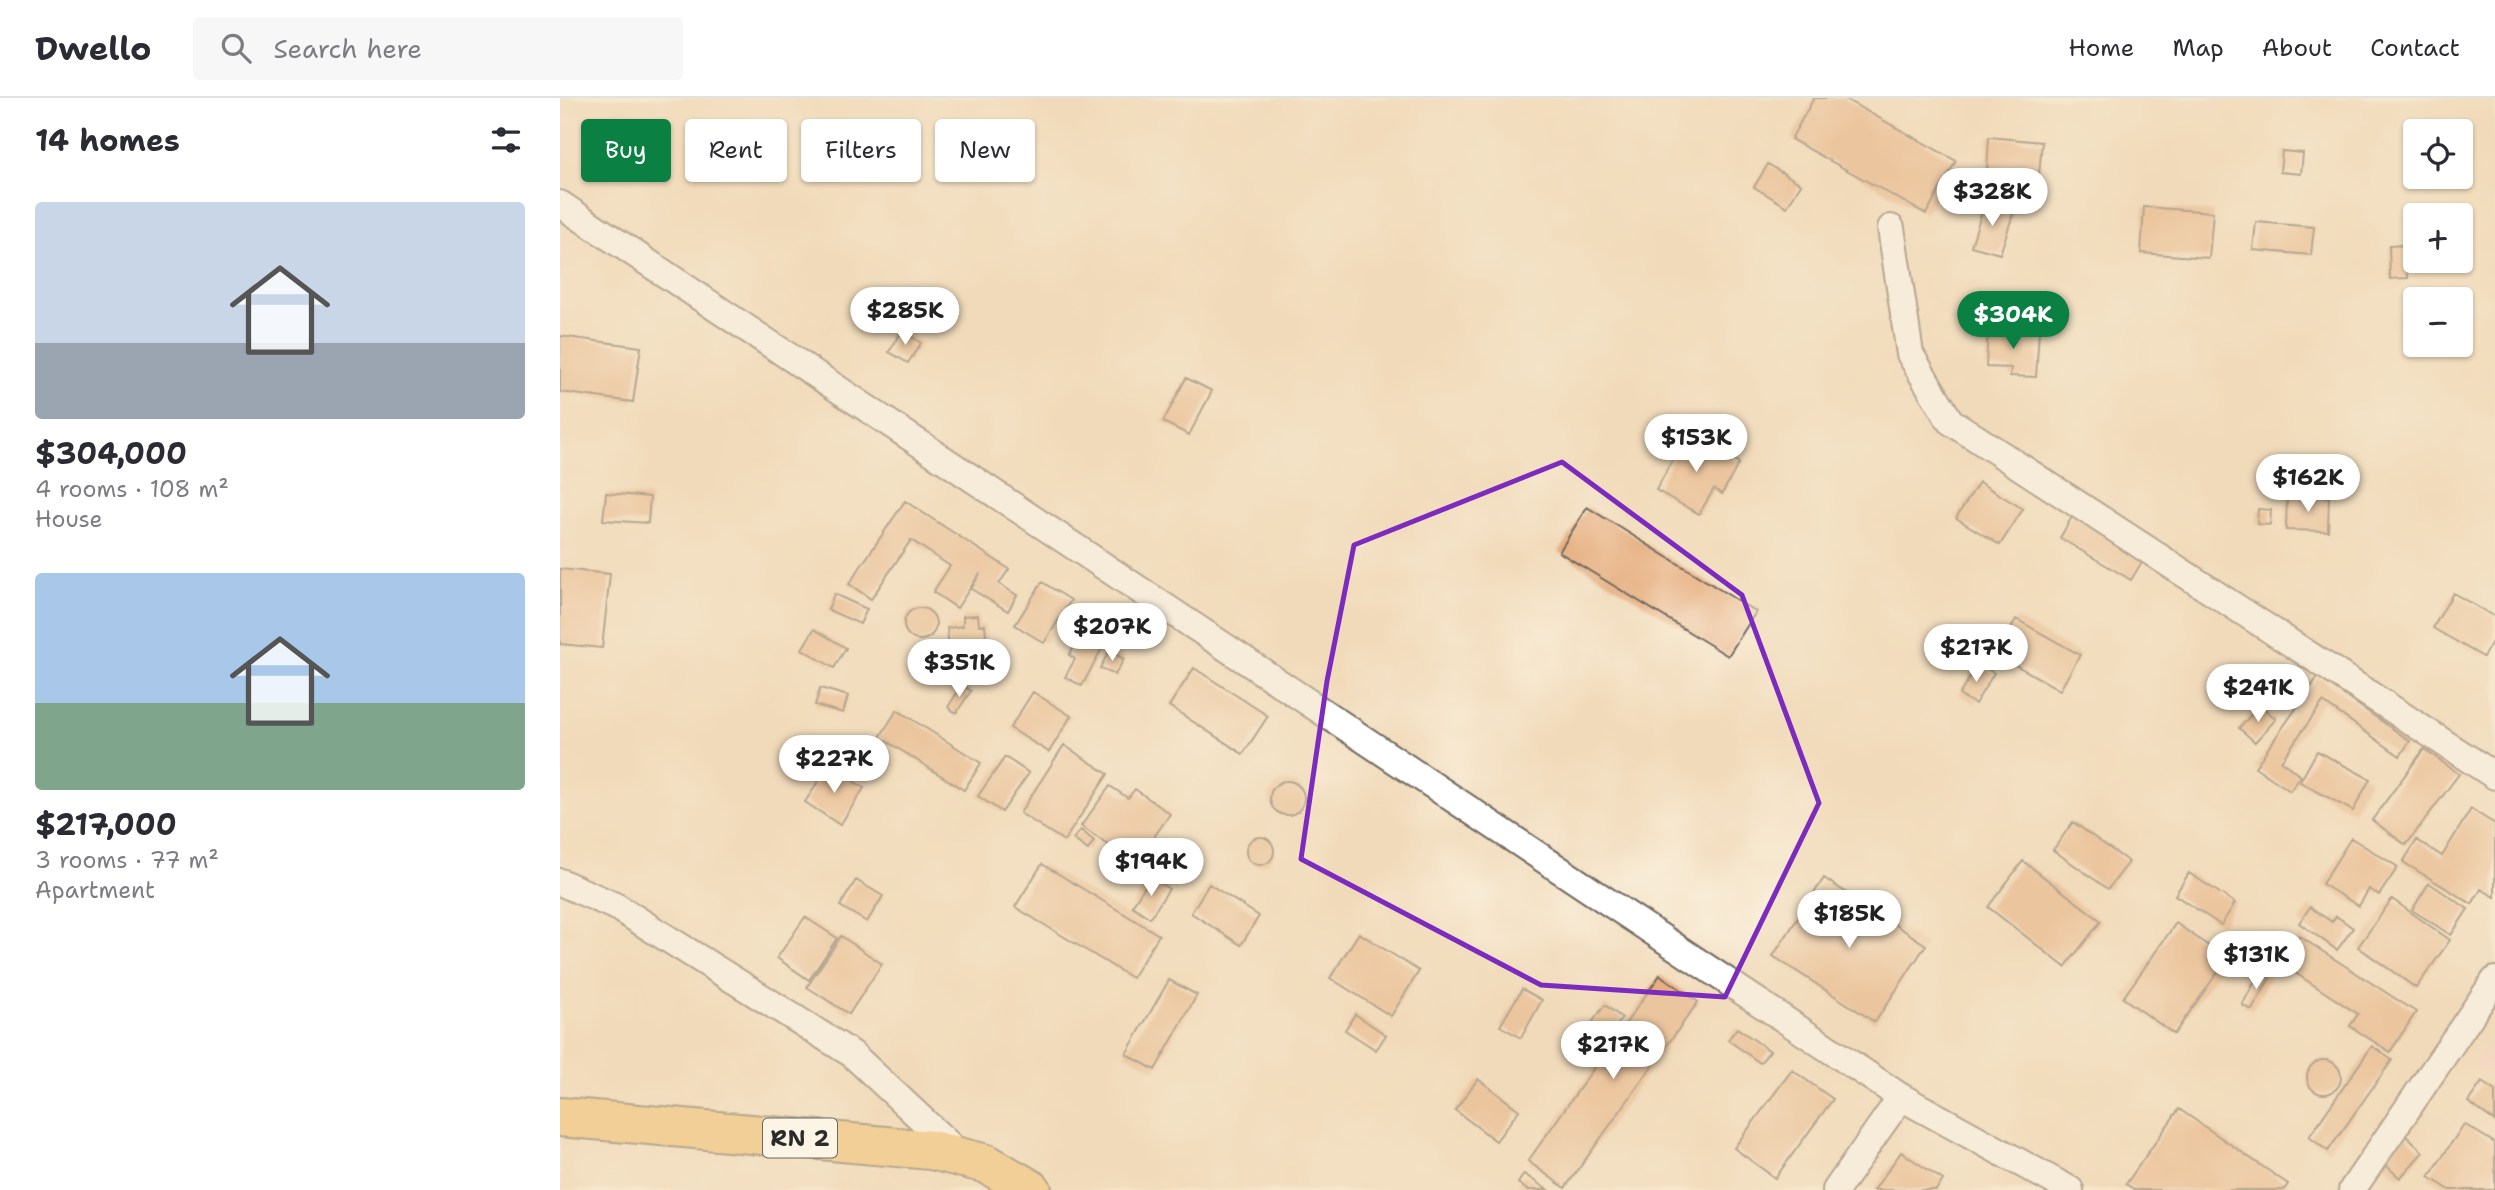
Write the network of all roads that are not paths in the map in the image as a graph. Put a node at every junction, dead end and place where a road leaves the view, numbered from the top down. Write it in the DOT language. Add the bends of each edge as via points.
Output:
graph roads {
  1 [pos="560,204"];
  2 [pos="1891,228"];
  3 [pos="2495,776"];
  4 [pos="560,882"];
  5 [pos="2495,979"];
  6 [pos="1901,1097"];
  7 [pos="560,1117"];
  8 [pos="960,1154"];
  9 [pos="1032,1190"];
  10 [pos="1836,1190"];
  11 [pos="2070,1190"];
  12 [pos="2352,1190"];
  1 -- 6 [label="street"];
  2 -- 3 [label="street" via="1910,354 1950,421"];
  4 -- 8 [label="street" via="617,907 852,1054"];
  5 -- 12 [label="street"];
  6 -- 10 [label="street"];
  6 -- 11 [label="street"];
  7 -- 8 [label="main road, RN 2"];
  8 -- 9 [label="main road, RN 2"];
}
